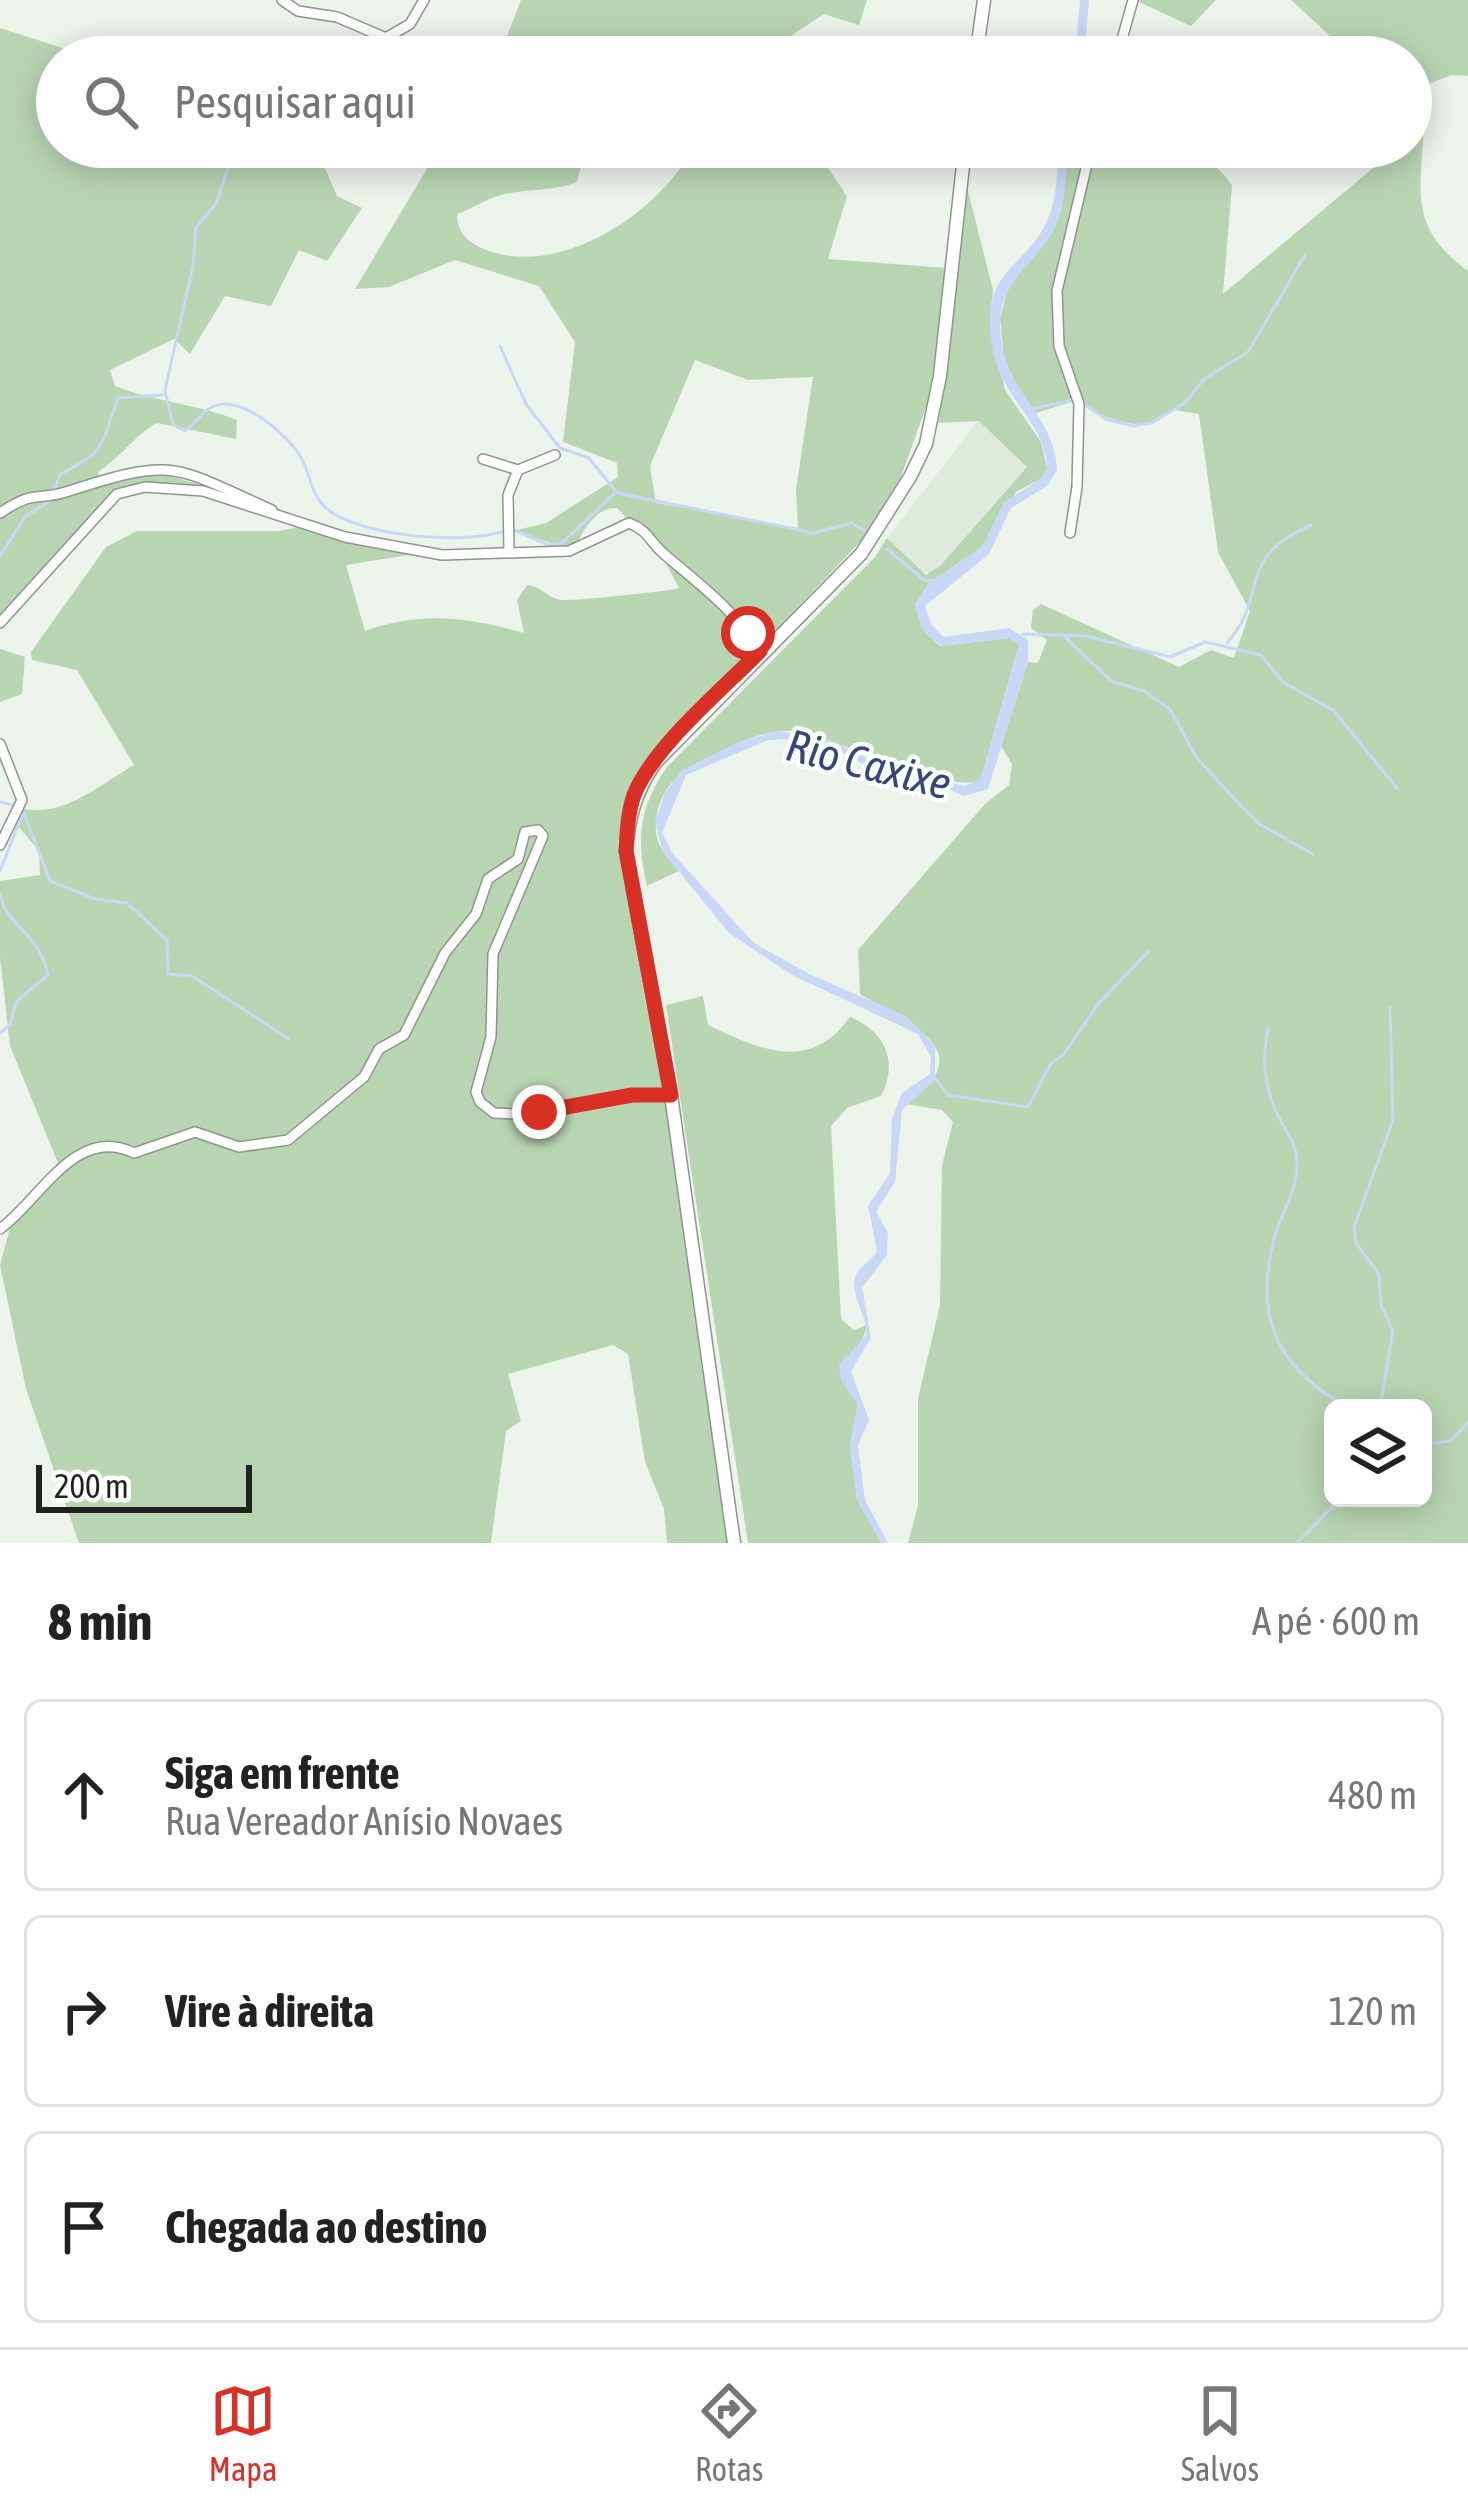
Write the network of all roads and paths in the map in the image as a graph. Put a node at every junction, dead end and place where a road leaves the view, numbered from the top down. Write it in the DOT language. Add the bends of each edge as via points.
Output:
graph roads {
  1 [pos="282,0"];
  2 [pos="424,0"];
  3 [pos="984,0"];
  4 [pos="1133,0"];
  5 [pos="381,36"];
  6 [pos="389,36"];
  7 [pos="979,36"];
  8 [pos="1123,36"];
  9 [pos="963,168"];
  10 [pos="1085,168"];
  11 [pos="556,455"];
  12 [pos="483,459"];
  13 [pos="518,470"];
  14 [pos="0,513"];
  15 [pos="277,513"];
  16 [pos="1070,532"];
  17 [pos="508,551"];
  18 [pos="0,623"];
  19 [pos="760,651"];
  20 [pos="0,744"];
  21 [pos="0,845"];
  22 [pos="671,1095"];
  23 [pos="0,1229"];
  24 [pos="734,1543"];
  1 -- 5 [label="street"];
  2 -- 6 [label="street" via="410,24"];
  3 -- 7 [label="main road"];
  4 -- 8 [label="street"];
  9 -- 19 [label="main road" via="926,444 861,554"];
  10 -- 16 [label="street" via="1057,291 1059,346 1078,397"];
  11 -- 13 [label="street"];
  12 -- 13 [label="street"];
  13 -- 17 [label="street" via="508,495"];
  14 -- 15 [label="street" via="34,493 156,465 226,486"];
  15 -- 17 [label="street" via="345,537 442,556"];
  15 -- 18 [label="street" via="202,491 145,487 117,494"];
  17 -- 19 [label="street" via="568,551 628,524 644,529"];
  19 -- 22 [label="main road" via="655,763 628,820 626,851"];
  20 -- 21 [label="street" via="22,800"];
  22 -- 23 [label="street" via="515,1114 480,1102 493,954 543,836 525,832 518,859 488,879 476,914 446,952 404,1035 379,1049 364,1077 288,1140 239,1147 195,1132 134,1153 119,1146 72,1156"];
  22 -- 24 [label="main road"];
}
